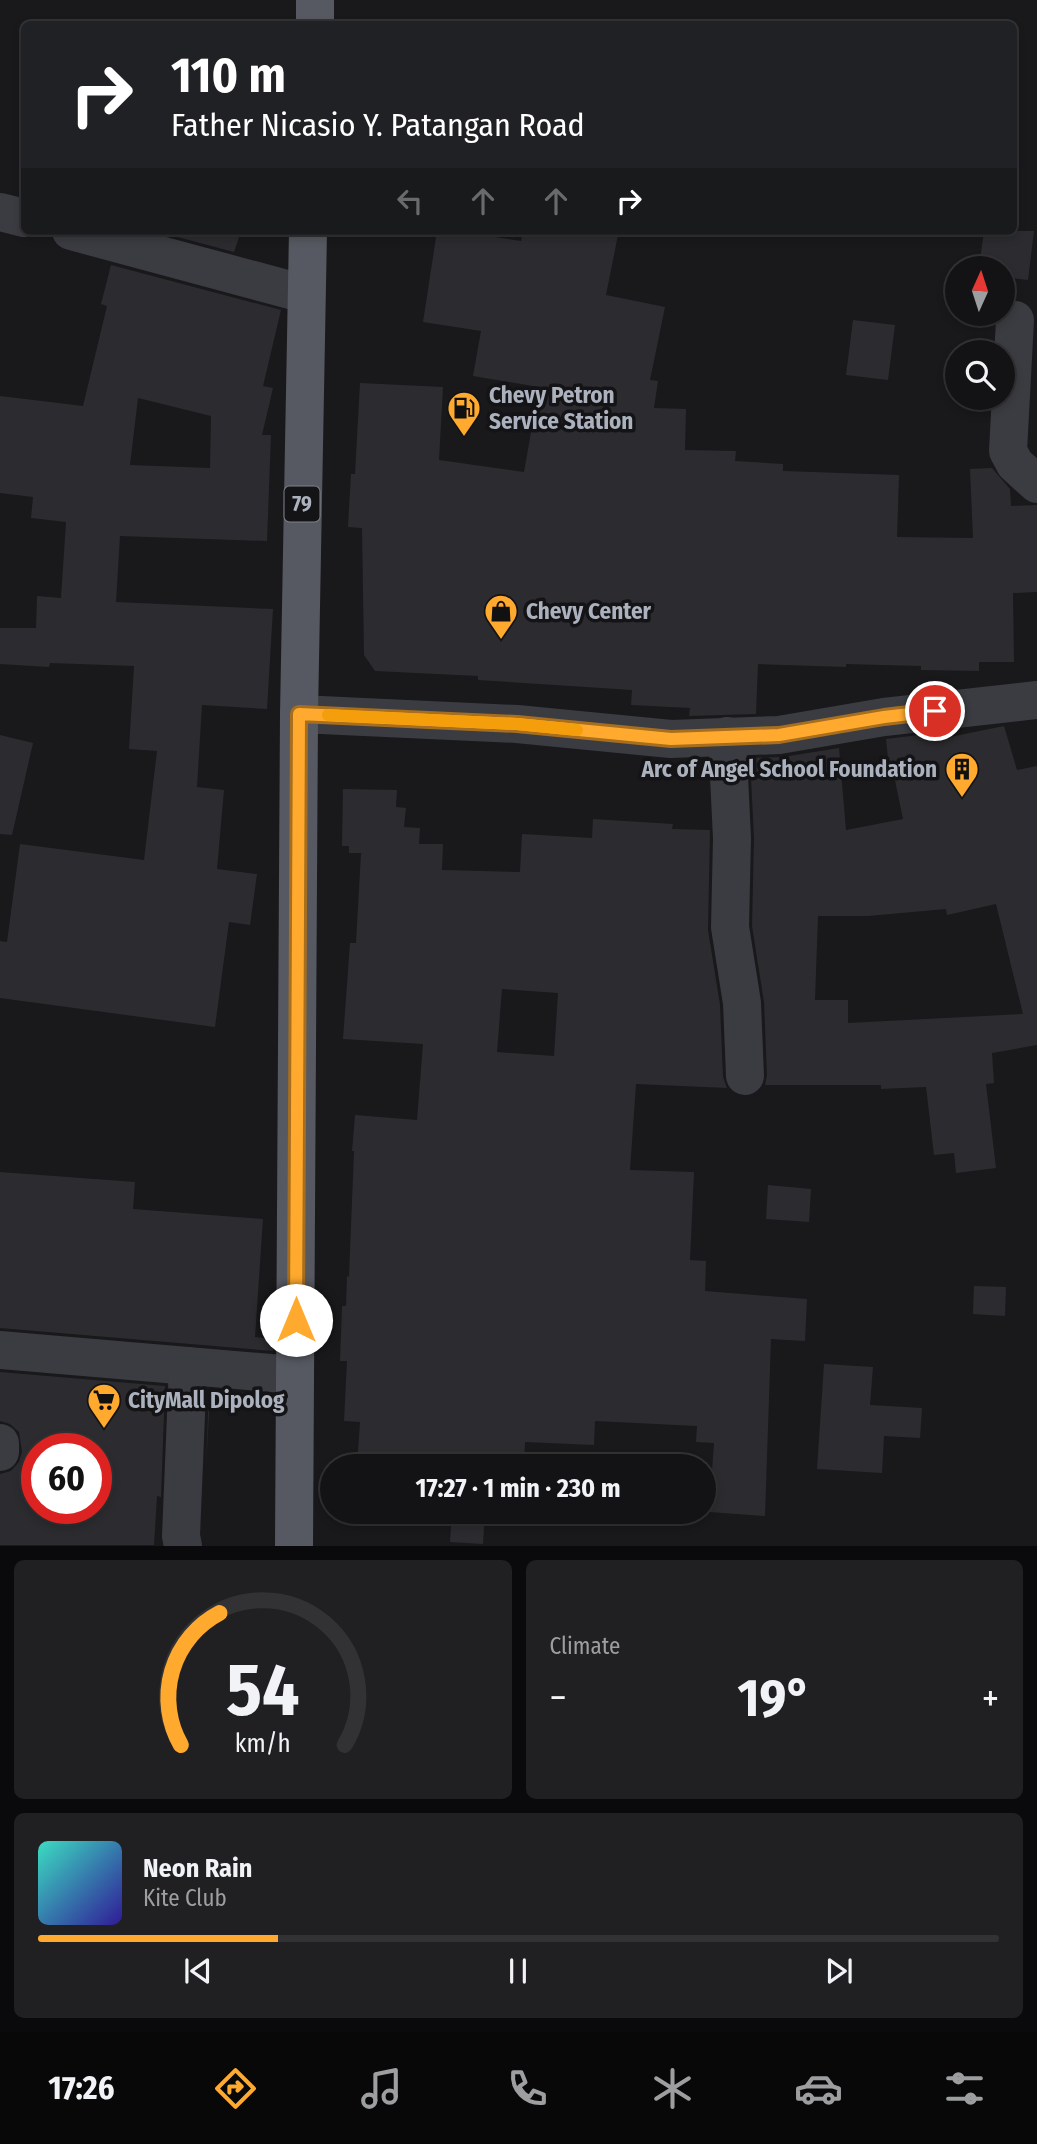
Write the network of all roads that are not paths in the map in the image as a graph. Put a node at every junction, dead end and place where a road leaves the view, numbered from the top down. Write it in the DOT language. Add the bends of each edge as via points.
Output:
graph roads {
  1 [pos="315,0"];
  2 [pos="315,21"];
  3 [pos="0,212"];
  4 [pos="21,217"];
  5 [pos="86,235"];
  6 [pos="308,235"];
  7 [pos="306,295"];
  8 [pos="1015,326"];
  9 [pos="1037,484"];
  10 [pos="1037,700"];
  11 [pos="299,714"];
  12 [pos="727,736"];
  13 [pos="745,1076"];
  14 [pos="0,1350"];
  15 [pos="188,1366"];
  16 [pos="295,1375"];
  17 [pos="0,1443"];
  18 [pos="0,1452"];
  19 [pos="183,1545"];
  20 [pos="294,1545"];
  1 -- 2 [label="main road"];
  3 -- 4 [label="street"];
  5 -- 7 [label="street"];
  6 -- 7 [label="main road, 79"];
  7 -- 11 [label="main road, 79"];
  8 -- 9 [label="street" via="1008,451"];
  10 -- 12 [label="street" via="884,717 779,735"];
  11 -- 12 [label="street" via="517,724 671,739"];
  11 -- 16 [label="main road, 79"];
  12 -- 13 [label="street" via="730,927 743,1003"];
  14 -- 15 [label="street"];
  15 -- 16 [label="street"];
  15 -- 19 [label="street"];
  16 -- 20 [label="main road, 79"];
  17 -- 18 [label="street"];
}
